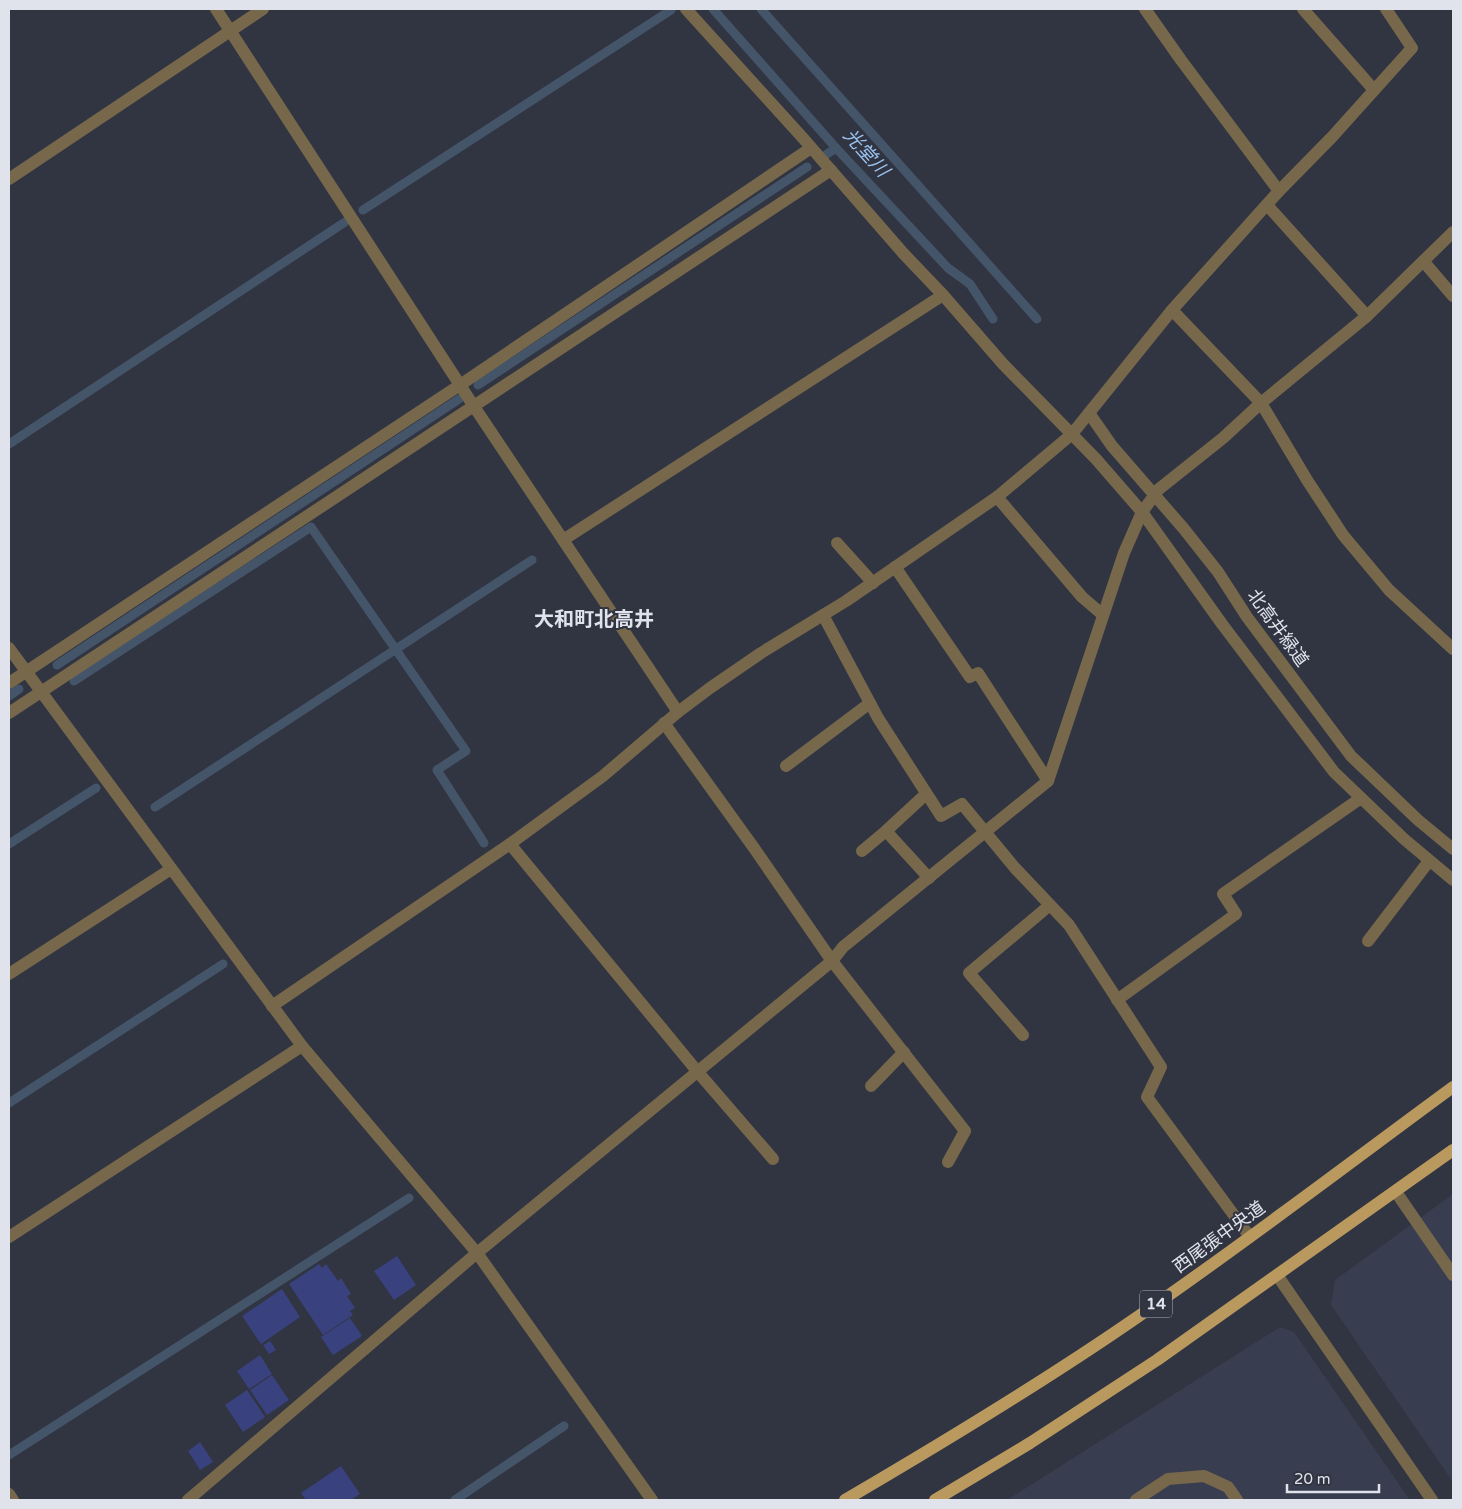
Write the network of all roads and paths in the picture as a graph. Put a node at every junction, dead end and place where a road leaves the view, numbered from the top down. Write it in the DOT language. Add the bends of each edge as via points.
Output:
graph roads {
  1 [pos="216,9"];
  2 [pos="263,9"];
  3 [pos="686,9"];
  4 [pos="1145,9"];
  5 [pos="1303,9"];
  6 [pos="1386,9"];
  7 [pos="230,30"];
  8 [pos="1374,90"];
  9 [pos="811,148"];
  10 [pos="831,170"];
  11 [pos="9,179"];
  12 [pos="1279,191"];
  13 [pos="1267,205"];
  14 [pos="1453,232"];
  15 [pos="1424,262"];
  16 [pos="943,295"];
  17 [pos="1453,296"];
  18 [pos="1172,310"];
  19 [pos="1367,316"];
  20 [pos="460,385"];
  21 [pos="1261,403"];
  22 [pos="474,405"];
  23 [pos="1089,413"];
  24 [pos="1072,434"];
  25 [pos="1154,495"];
  26 [pos="997,497"];
  27 [pos="1142,512"];
  28 [pos="563,540"];
  29 [pos="837,543"];
  30 [pos="896,567"];
  31 [pos="873,583"];
  32 [pos="823,615"];
  33 [pos="1103,615"];
  34 [pos="9,648"];
  35 [pos="1453,649"];
  36 [pos="26,672"];
  37 [pos="9,683"];
  38 [pos="41,692"];
  39 [pos="870,703"];
  40 [pos="678,712"];
  41 [pos="9,713"];
  42 [pos="664,724"];
  43 [pos="786,766"];
  44 [pos="1048,781"];
  45 [pos="926,794"];
  46 [pos="1361,798"];
  47 [pos="886,831"];
  48 [pos="985,832"];
  49 [pos="510,844"];
  50 [pos="1453,850"];
  51 [pos="862,851"];
  52 [pos="1429,861"];
  53 [pos="171,869"];
  54 [pos="929,878"];
  55 [pos="1453,880"];
  56 [pos="1050,905"];
  57 [pos="1368,941"];
  58 [pos="832,961"];
  59 [pos="9,974"];
  60 [pos="1118,1000"];
  61 [pos="272,1006"];
  62 [pos="1023,1035"];
  63 [pos="302,1046"];
  64 [pos="904,1052"];
  65 [pos="698,1071"];
  66 [pos="871,1086"];
  67 [pos="1453,1087"];
  68 [pos="1453,1150"];
  69 [pos="773,1159"];
  70 [pos="948,1162"];
  71 [pos="1396,1192"];
  72 [pos="9,1237"];
  73 [pos="1250,1237"];
  74 [pos="477,1253"];
  75 [pos="1453,1275"];
  76 [pos="1277,1276"];
  77 [pos="9,1494"];
  78 [pos="13,1500"];
  79 [pos="188,1500"];
  80 [pos="652,1500"];
  81 [pos="845,1500"];
  82 [pos="935,1500"];
  83 [pos="1136,1500"];
  84 [pos="1237,1500"];
  85 [pos="1432,1500"];
  1 -- 7 [label="street"];
  2 -- 7 [label="street"];
  3 -- 9 [label="street"];
  4 -- 12 [label="street"];
  5 -- 8 [label="street"];
  6 -- 8 [label="street" via="1412,48"];
  7 -- 11 [label="street"];
  7 -- 20 [label="street"];
  8 -- 12 [label="street"];
  9 -- 10 [label="street"];
  9 -- 20 [label="street"];
  10 -- 16 [label="street"];
  10 -- 22 [label="street"];
  12 -- 13 [label="street"];
  13 -- 18 [label="street"];
  13 -- 19 [label="street"];
  14 -- 15 [label="street"];
  15 -- 17 [label="street"];
  15 -- 19 [label="street"];
  16 -- 24 [label="street" via="1003,364"];
  16 -- 28 [label="street"];
  18 -- 21 [label="street"];
  18 -- 23 [label="street"];
  19 -- 21 [label="street"];
  20 -- 22 [label="street"];
  20 -- 36 [label="street"];
  21 -- 25 [label="street"];
  21 -- 35 [label="street" via="1343,535 1389,590"];
  22 -- 28 [label="street"];
  22 -- 38 [label="street"];
  23 -- 24 [label="street"];
  23 -- 25 [label="street, 北高井緑道"];
  24 -- 26 [label="street"];
  24 -- 27 [label="street"];
  25 -- 27 [label="street"];
  25 -- 50 [label="street, 北高井緑道" via="1218,572 1247,617 1351,756"];
  26 -- 30 [label="street"];
  26 -- 33 [label="street" via="1082,597"];
  27 -- 33 [label="street"];
  27 -- 46 [label="street" via="1284,708 1334,772"];
  28 -- 40 [label="street"];
  29 -- 31 [label="street"];
  30 -- 31 [label="street"];
  30 -- 44 [label="street" via="970,677 978,673"];
  31 -- 32 [label="street"];
  32 -- 39 [label="street"];
  32 -- 40 [label="street"];
  33 -- 44 [label="street"];
  34 -- 36 [label="street"];
  36 -- 37 [label="street"];
  36 -- 38 [label="street"];
  38 -- 41 [label="street"];
  38 -- 53 [label="street"];
  39 -- 43 [label="street"];
  39 -- 45 [label="street"];
  40 -- 42 [label="street"];
  42 -- 49 [label="street" via="603,776"];
  42 -- 58 [label="street"];
  44 -- 48 [label="street"];
  45 -- 47 [label="street"];
  45 -- 48 [label="street" via="941,816 962,804"];
  46 -- 52 [label="street"];
  46 -- 60 [label="street" via="1223,894 1236,914"];
  47 -- 51 [label="street"];
  47 -- 54 [label="street"];
  48 -- 54 [label="street"];
  48 -- 56 [label="street"];
  49 -- 61 [label="street"];
  49 -- 65 [label="street"];
  52 -- 55 [label="street"];
  52 -- 57 [label="street"];
  53 -- 59 [label="street"];
  53 -- 61 [label="street"];
  54 -- 58 [label="street" via="843,947"];
  56 -- 60 [label="street" via="1069,925"];
  56 -- 62 [label="street" via="969,973"];
  58 -- 64 [label="street"];
  58 -- 65 [label="street"];
  60 -- 73 [label="street" via="1161,1067 1147,1097"];
  61 -- 63 [label="street"];
  63 -- 72 [label="street"];
  63 -- 74 [label="street"];
  64 -- 66 [label="street"];
  64 -- 70 [label="street" via="965,1131"];
  65 -- 69 [label="street"];
  65 -- 74 [label="street"];
  67 -- 73 [label="main road, 西尾張中央道 / 14"];
  68 -- 71 [label="main road, 14"];
  71 -- 75 [label="street"];
  71 -- 76 [label="main road, 14"];
  73 -- 81 [label="main road, 西尾張中央道 / 14" via="1137,1318 1016,1398"];
  74 -- 79 [label="street"];
  74 -- 80 [label="street"];
  76 -- 82 [label="main road, 14" via="1158,1360"];
  76 -- 85 [label="street"];
  77 -- 78 [label="street"];
  83 -- 84 [label="street" via="1168,1479 1204,1476 1228,1487"];
}
